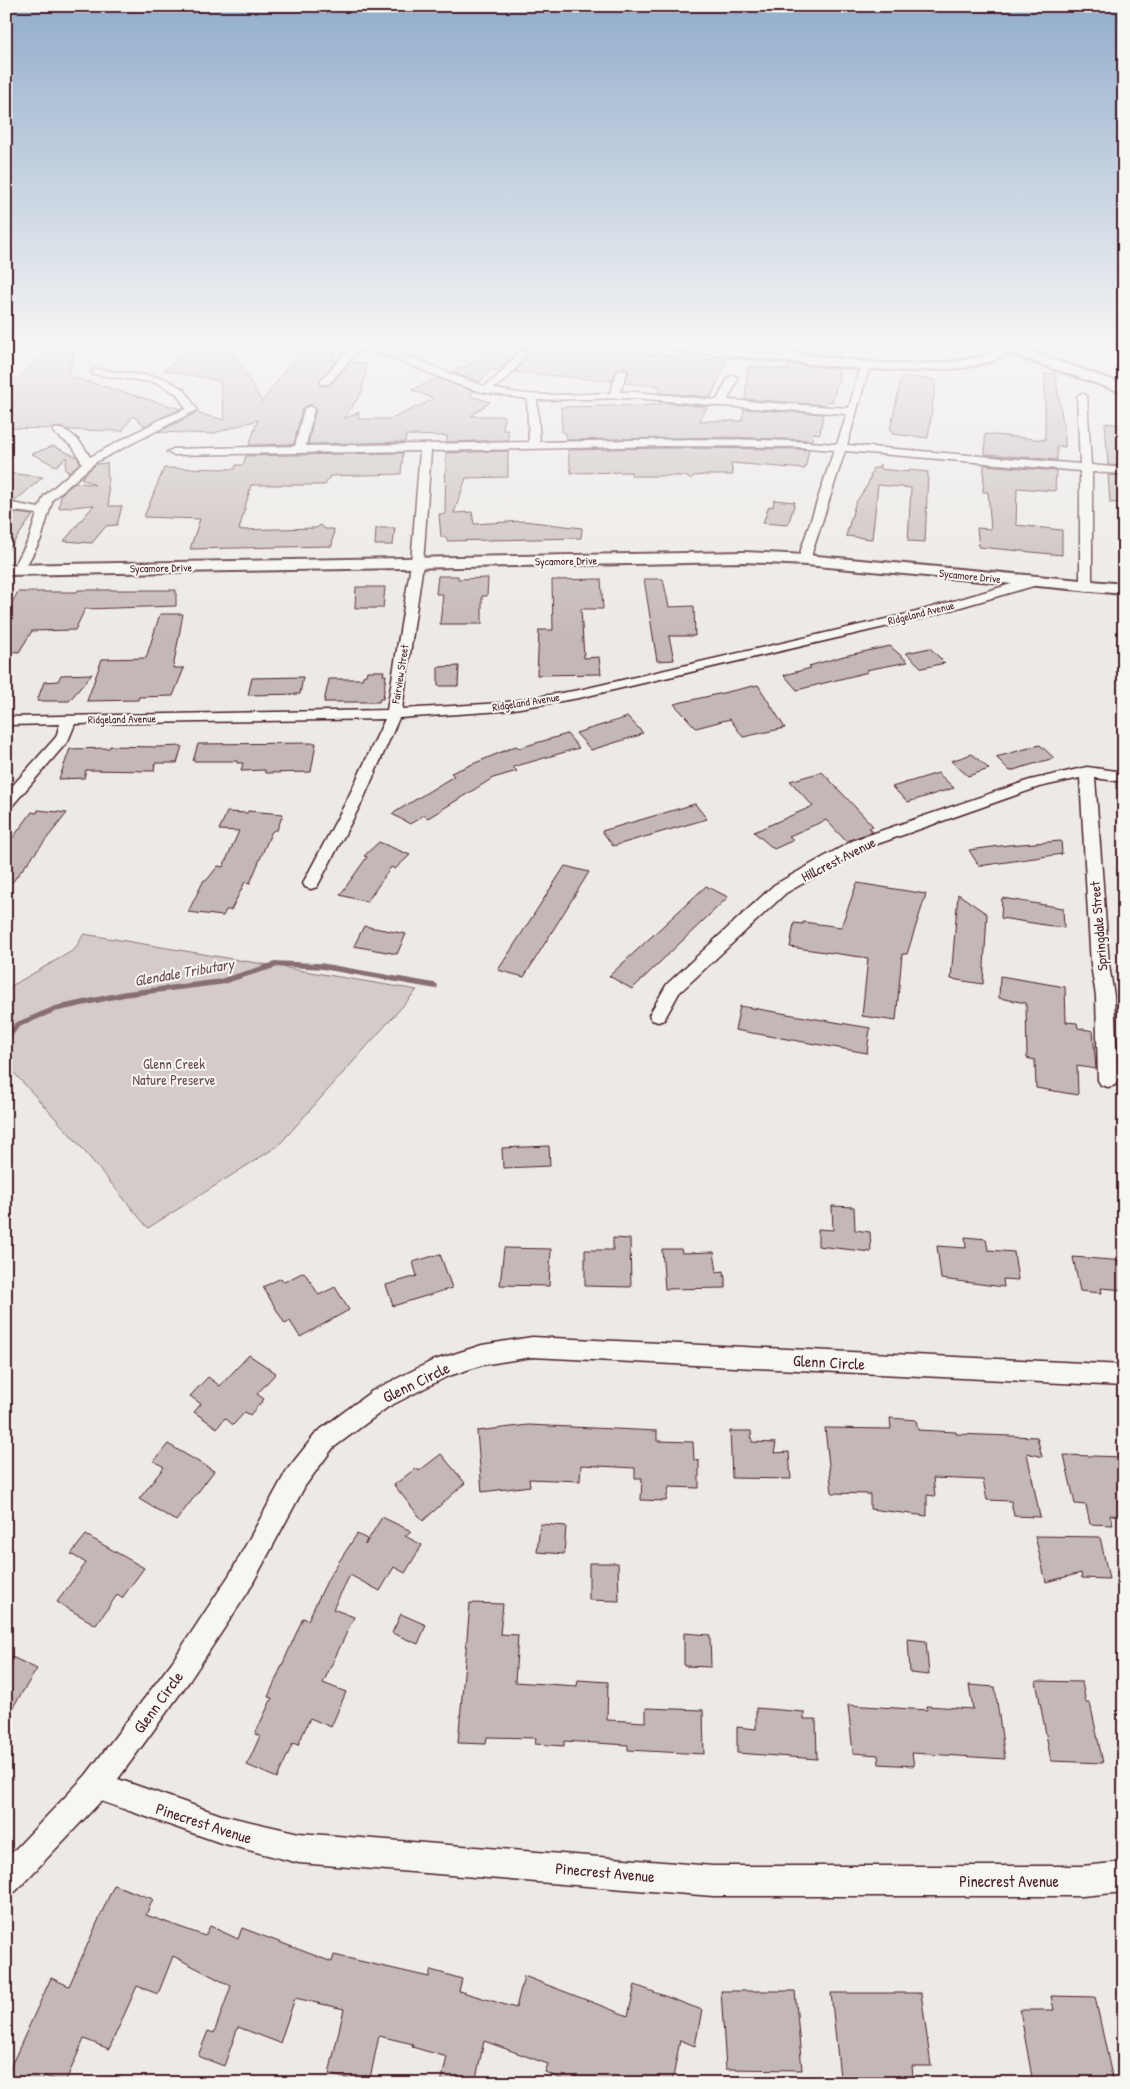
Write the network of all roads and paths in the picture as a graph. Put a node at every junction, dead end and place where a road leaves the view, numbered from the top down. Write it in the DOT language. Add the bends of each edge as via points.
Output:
graph roads {
  1 [pos="78,444"];
  2 [pos="123,444"];
  3 [pos="301,444"];
  4 [pos="600,444"];
  5 [pos="803,444"];
  6 [pos="1085,444"];
  7 [pos="535,446"];
  8 [pos="840,447"];
  9 [pos="426,448"];
  10 [pos="300,449"];
  11 [pos="173,452"];
  12 [pos="88,464"];
  13 [pos="1086,468"];
  14 [pos="1124,472"];
  15 [pos="6,506"];
  16 [pos="44,512"];
  17 [pos="806,560"];
  18 [pos="417,564"];
  19 [pos="12,570"];
  20 [pos="1032,582"];
  21 [pos="1088,587"];
  22 [pos="1124,589"];
  23 [pos="394,714"];
  24 [pos="6,720"];
  25 [pos="69,720"];
  26 [pos="1087,772"];
  27 [pos="1124,777"];
  28 [pos="6,803"];
  29 [pos="311,883"];
  30 [pos="658,1014"];
  31 [pos="1108,1080"];
  32 [pos="1124,1376"];
  33 [pos="96,1785"];
  34 [pos="1124,1877"];
  35 [pos="6,1881"];
  1 -- 12 [label="street"];
  2 -- 12 [label="street"];
  3 -- 10 [label="street"];
  4 -- 7 [label="street"];
  5 -- 8 [label="street"];
  6 -- 13 [label="street"];
  7 -- 9 [label="street"];
  8 -- 13 [label="street"];
  8 -- 17 [label="street"];
  9 -- 10 [label="street"];
  9 -- 18 [label="street, Fairview Street"];
  10 -- 11 [label="street"];
  12 -- 16 [label="street" via="48,498"];
  13 -- 14 [label="street"];
  13 -- 21 [label="street"];
  15 -- 16 [label="street"];
  16 -- 19 [label="street" via="34,539"];
  17 -- 18 [label="street, Sycamore Drive" via="744,557"];
  17 -- 20 [label="street, Sycamore Drive"];
  18 -- 19 [label="street, Sycamore Drive"];
  18 -- 23 [label="street, Fairview Street"];
  20 -- 21 [label="street, Sycamore Drive"];
  20 -- 23 [label="street, Ridgeland Avenue" via="918,615 580,694 502,707"];
  21 -- 22 [label="street, Sycamore Drive"];
  23 -- 25 [label="street, Ridgeland Avenue"];
  23 -- 29 [label="street, Fairview Street" via="355,800"];
  24 -- 25 [label="street, Ridgeland Avenue"];
  25 -- 28 [label="street" via="63,738"];
  26 -- 27 [label="street, Hillcrest Avenue"];
  26 -- 30 [label="street, Hillcrest Avenue" via="1035,783 860,844 780,889 673,989"];
  26 -- 31 [label="street, Springdale Street" via="1100,965 1105,996"];
  32 -- 33 [label="street, Glenn Circle" via="532,1347 482,1355 440,1368 380,1399 325,1440 296,1478 234,1591 181,1671"];
  33 -- 34 [label="street, Pinecrest Avenue" via="200,1824 299,1848 714,1881 1082,1881"];
  33 -- 35 [label="street, Glenn Circle"];
}
